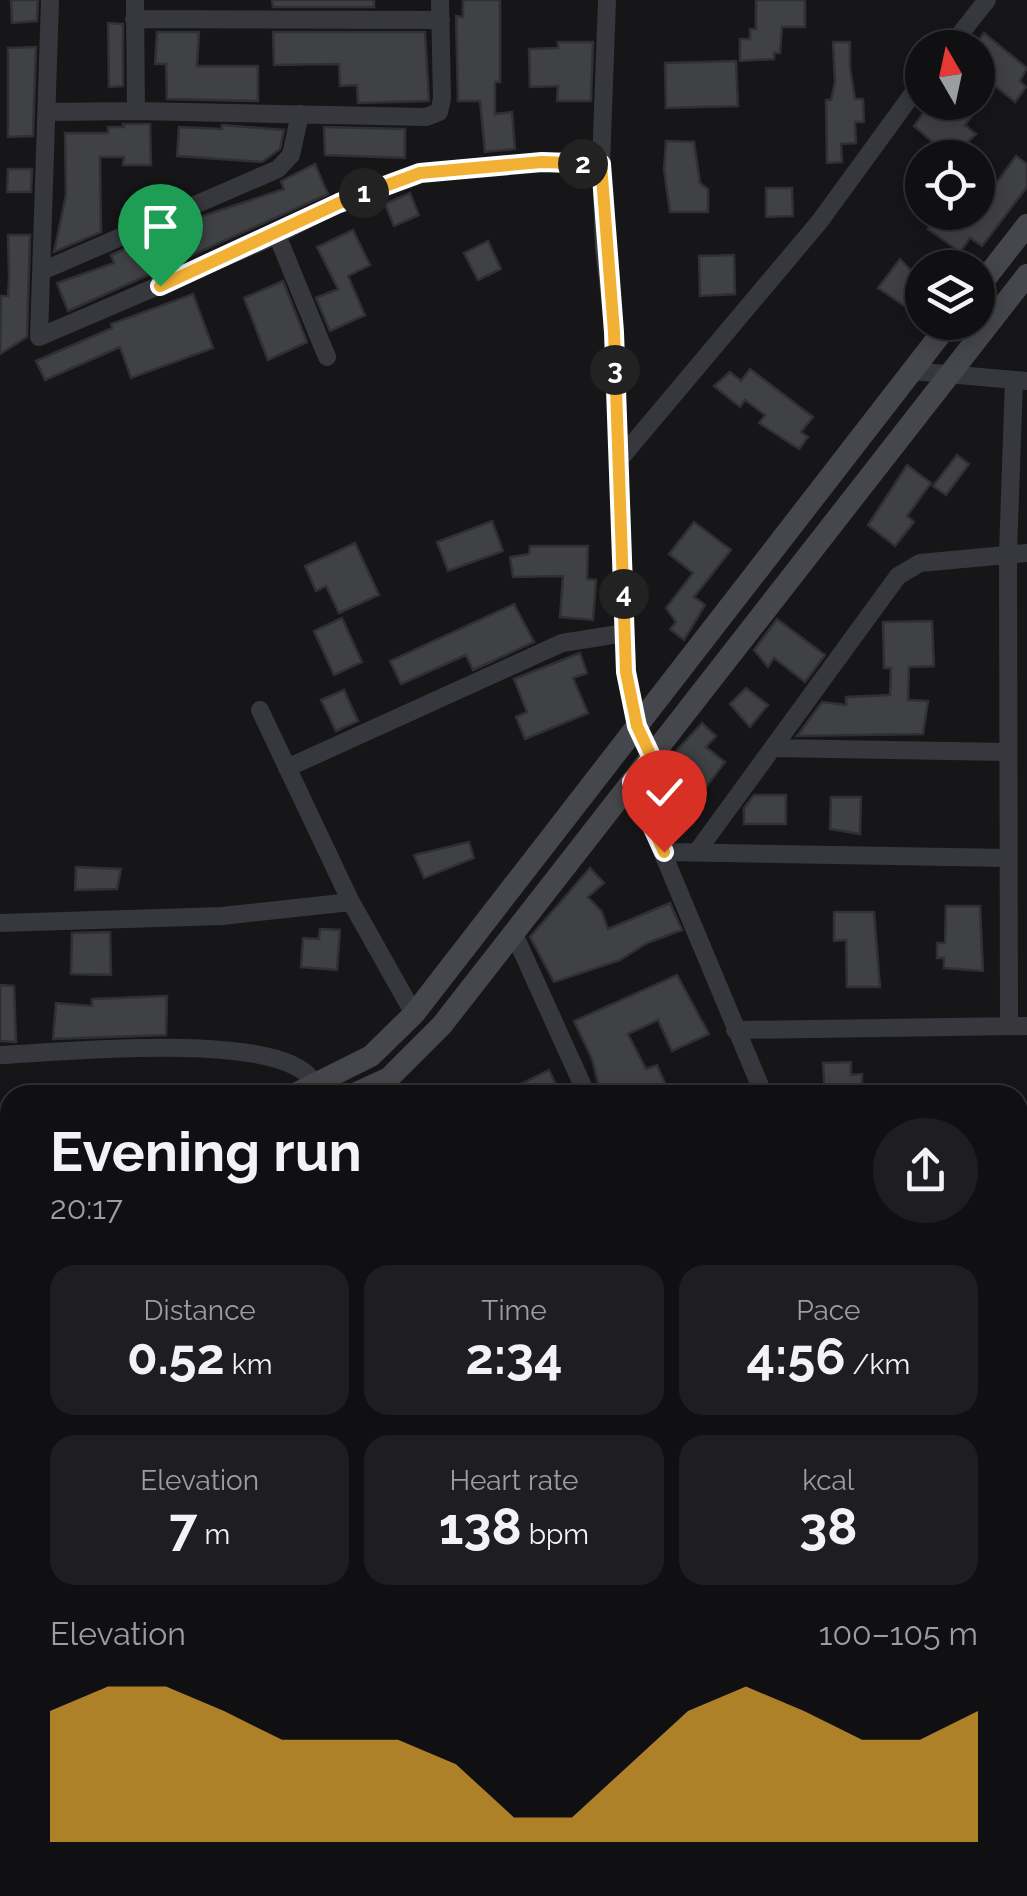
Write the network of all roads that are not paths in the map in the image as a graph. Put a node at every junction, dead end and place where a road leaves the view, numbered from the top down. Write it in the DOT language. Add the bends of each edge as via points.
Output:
graph roads {
  1 [pos="50,0"];
  2 [pos="440,0"];
  3 [pos="607,0"];
  4 [pos="987,0"];
  5 [pos="135,10"];
  6 [pos="441,20"];
  7 [pos="963,30"];
  8 [pos="905,104"];
  9 [pos="136,110"];
  10 [pos="48,112"];
  11 [pos="300,114"];
  12 [pos="601,164"];
  13 [pos="1027,225"];
  14 [pos="277,235"];
  15 [pos="995,266"];
  16 [pos="42,271"];
  17 [pos="1027,275"];
  18 [pos="936,340"];
  19 [pos="327,357"];
  20 [pos="912,371"];
  21 [pos="950,375"];
  22 [pos="1021,380"];
  23 [pos="619,460"];
  24 [pos="1018,553"];
  25 [pos="626,634"];
  26 [pos="1027,701"];
  27 [pos="1008,702"];
  28 [pos="260,710"];
  29 [pos="637,726"];
  30 [pos="773,748"];
  31 [pos="1007,752"];
  32 [pos="652,758"];
  33 [pos="287,768"];
  34 [pos="632,782"];
  35 [pos="664,852"];
  36 [pos="696,853"];
  37 [pos="1007,858"];
  38 [pos="351,902"];
  39 [pos="0,923"];
  40 [pos="515,936"];
  41 [pos="414,1014"];
  42 [pos="1018,1026"];
  43 [pos="736,1030"];
  44 [pos="0,1056"];
  45 [pos="304,1085"];
  46 [pos="314,1085"];
  47 [pos="393,1085"];
  48 [pos="582,1085"];
  49 [pos="760,1085"];
  1 -- 10 [label="street"];
  2 -- 6 [label="street"];
  3 -- 12 [label="street"];
  4 -- 7 [label="street"];
  5 -- 6 [label="street"];
  5 -- 9 [label="street"];
  6 -- 11 [label="street" via="439,112"];
  8 -- 23 [label="street" via="820,221"];
  9 -- 10 [label="street"];
  9 -- 11 [label="street"];
  10 -- 16 [label="street"];
  11 -- 16 [label="street" via="290,155 278,169"];
  12 -- 14 [label="street" via="420,173"];
  12 -- 23 [label="street"];
  13 -- 15 [label="main road"];
  14 -- 16 [label="street" via="44,337 36,332"];
  14 -- 19 [label="street"];
  17 -- 21 [label="main road"];
  18 -- 20 [label="main road"];
  20 -- 21 [label="street"];
  20 -- 29 [label="main road"];
  21 -- 22 [label="street"];
  21 -- 32 [label="main road"];
  22 -- 24 [label="street"];
  23 -- 25 [label="street"];
  24 -- 27 [label="street"];
  24 -- 30 [label="street" via="906,570"];
  25 -- 29 [label="street"];
  25 -- 33 [label="street" via="562,642"];
  26 -- 27 [label="street"];
  27 -- 31 [label="street"];
  28 -- 33 [label="street"];
  29 -- 32 [label="street"];
  29 -- 41 [label="main road"];
  30 -- 31 [label="street"];
  30 -- 36 [label="street"];
  31 -- 37 [label="street"];
  32 -- 34 [label="main road"];
  33 -- 38 [label="street"];
  34 -- 35 [label="street"];
  34 -- 40 [label="main road"];
  35 -- 36 [label="street"];
  35 -- 43 [label="street"];
  36 -- 37 [label="street"];
  37 -- 42 [label="street"];
  38 -- 39 [label="street" via="222,916"];
  38 -- 41 [label="street"];
  40 -- 47 [label="main road"];
  40 -- 48 [label="street"];
  41 -- 46 [label="main road" via="371,1056"];
  42 -- 43 [label="street"];
  43 -- 49 [label="street"];
  44 -- 45 [label="street" via="225,1049 291,1063 304,1070"];
}
